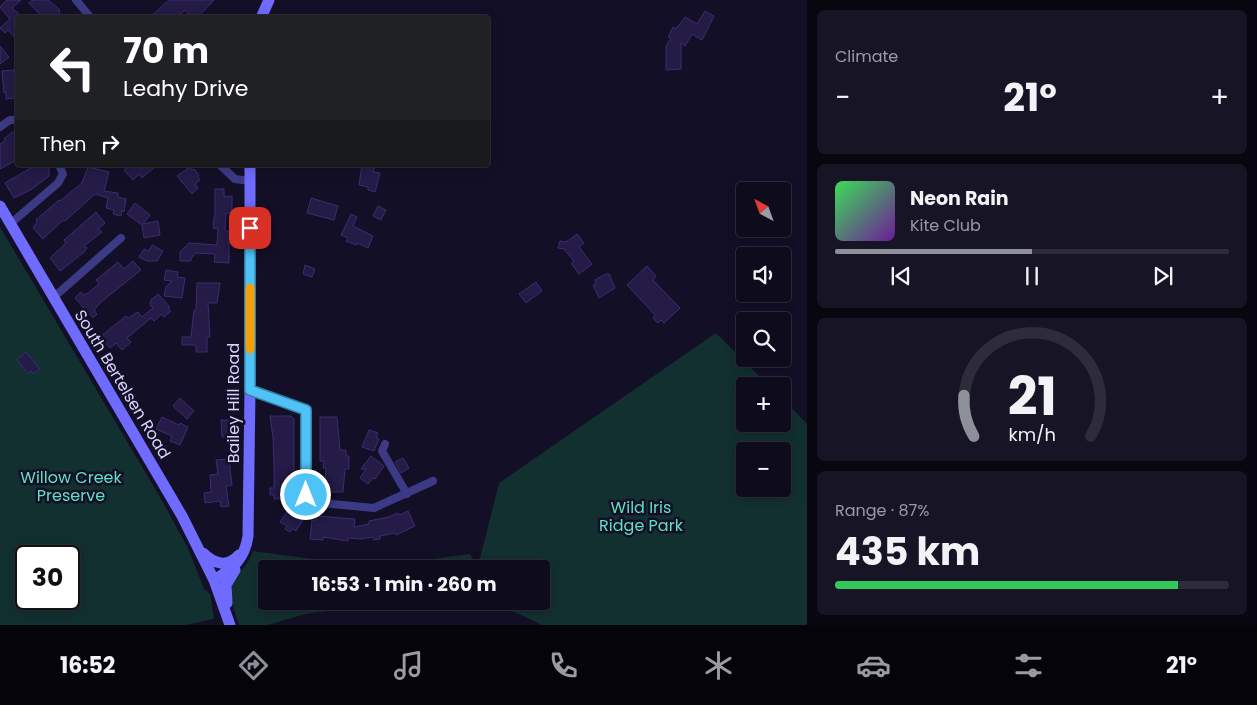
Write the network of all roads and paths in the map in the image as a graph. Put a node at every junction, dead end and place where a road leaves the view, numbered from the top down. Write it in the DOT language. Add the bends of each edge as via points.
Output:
graph roads {
  1 [pos="76,0"];
  2 [pos="270,0"];
  3 [pos="88,15"];
  4 [pos="262,15"];
  5 [pos="15,120"];
  6 [pos="0,127"];
  7 [pos="60,167"];
  8 [pos="222,167"];
  9 [pos="250,167"];
  10 [pos="250,181"];
  11 [pos="0,206"];
  12 [pos="10,224"];
  13 [pos="121,238"];
  14 [pos="54,298"];
  15 [pos="250,390"];
  16 [pos="385,444"];
  17 [pos="433,482"];
  18 [pos="407,494"];
  19 [pos="246,546"];
  20 [pos="200,549"];
  21 [pos="240,560"];
  22 [pos="214,580"];
  23 [pos="230,625"];
  1 -- 3 [label="street"];
  2 -- 4 [label="main road"];
  5 -- 6 [label="street"];
  7 -- 12 [label="street" via="63,174 58,183"];
  8 -- 10 [label="street" via="235,179"];
  9 -- 10 [label="main road, Bailey Hill Road"];
  10 -- 15 [label="main road, Bailey Hill Road"];
  11 -- 12 [label="main road, South Bertelsen Road"];
  12 -- 14 [label="main road, South Bertelsen Road"];
  13 -- 14 [label="street"];
  14 -- 20 [label="main road, South Bertelsen Road"];
  15 -- 18 [label="street" via="306,408 306,495 309,503 374,508"];
  15 -- 19 [label="main road, Bailey Hill Road"];
  16 -- 18 [label="street" via="382,451"];
  17 -- 18 [label="street"];
  19 -- 20 [label="main road" via="236,558 224,564 211,560"];
  19 -- 21 [label="main road, Bailey Hill Road"];
  20 -- 22 [label="main road, South Bertelsen Road"];
  21 -- 22 [label="main road, Bailey Hill Road"];
  21 -- 23 [label="main road" via="226,585"];
  22 -- 23 [label="main road"];
}
